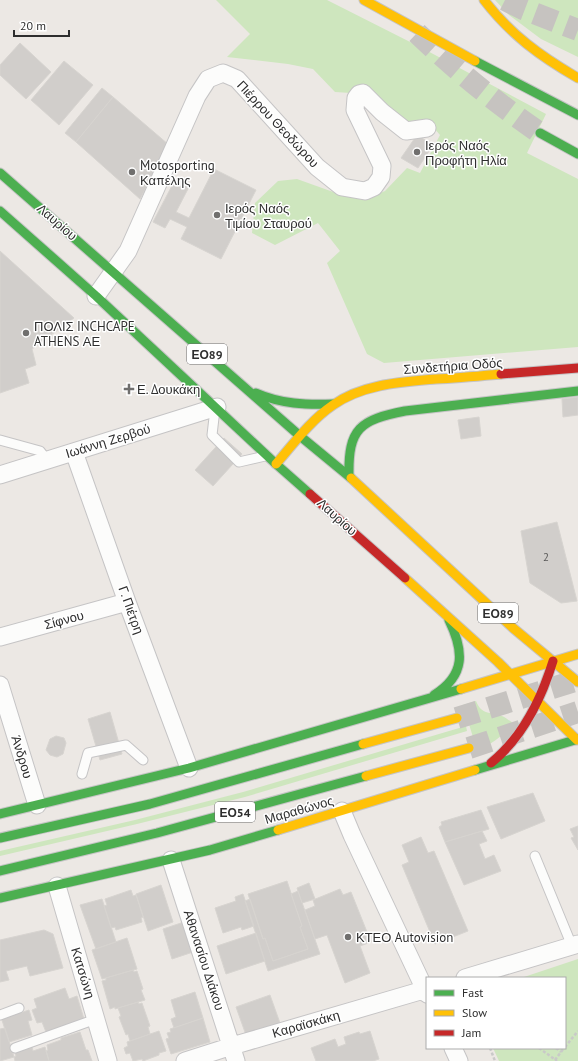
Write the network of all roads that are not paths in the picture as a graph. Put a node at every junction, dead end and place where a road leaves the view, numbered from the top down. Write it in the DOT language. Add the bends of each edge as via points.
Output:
graph roads {
  1 [pos="364,0"];
  2 [pos="484,0"];
  3 [pos="578,78"];
  4 [pos="578,115"];
  5 [pos="427,128"];
  6 [pos="540,133"];
  7 [pos="578,154"];
  8 [pos="0,173"];
  9 [pos="1,213"];
  10 [pos="113,272"];
  11 [pos="96,296"];
  12 [pos="578,368"];
  13 [pos="246,389"];
  14 [pos="578,391"];
  15 [pos="334,404"];
  16 [pos="216,407"];
  17 [pos="300,436"];
  18 [pos="0,440"];
  19 [pos="74,452"];
  20 [pos="268,456"];
  21 [pos="47,460"];
  22 [pos="276,464"];
  23 [pos="0,475"];
  24 [pos="350,476"];
  25 [pos="127,602"];
  26 [pos="448,617"];
  27 [pos="0,637"];
  28 [pos="578,654"];
  29 [pos="553,661"];
  30 [pos="511,675"];
  31 [pos="578,682"];
  32 [pos="0,685"];
  33 [pos="422,700"];
  34 [pos="537,702"];
  35 [pos="457,718"];
  36 [pos="578,740"];
  37 [pos="469,748"];
  38 [pos="142,760"];
  39 [pos="487,767"];
  40 [pos="189,768"];
  41 [pos="82,774"];
  42 [pos="37,805"];
  43 [pos="342,811"];
  44 [pos="0,814"];
  45 [pos="0,838"];
  46 [pos="535,856"];
  47 [pos="171,860"];
  48 [pos="0,871"];
  49 [pos="57,886"];
  50 [pos="0,898"];
  51 [pos="575,945"];
  52 [pos="468,977"];
  53 [pos="426,991"];
  54 [pos="19,1008"];
  55 [pos="0,1015"];
  56 [pos="96,1019"];
  57 [pos="15,1048"];
  58 [pos="453,1049"];
  59 [pos="234,1053"];
  60 [pos="108,1061"];
  61 [pos="185,1061"];
  62 [pos="459,1061"];
  1 -- 4 [label="main road"];
  2 -- 3 [label="main road" via="506,26 534,50"];
  5 -- 10 [label="street, Πιέρρου Θεοδώρου" via="406,131 363,93 359,94 355,110 382,166 381,177 374,187 365,191 342,187 317,167 238,79 223,73 208,79 196,96 128,251"];
  6 -- 7 [label="main road"];
  8 -- 10 [label="main road, Λαυρίου / ΕΟ89"];
  9 -- 11 [label="main road, Λαυρίου / ΕΟ89"];
  10 -- 11 [label="street"];
  10 -- 13 [label="main road, Λαυρίου / ΕΟ89"];
  11 -- 16 [label="main road, Λαυρίου / ΕΟ89"];
  12 -- 15 [label="main road, Συνδετήρια Οδός" via="401,382 364,390"];
  13 -- 15 [label="main road" via="266,398 291,404"];
  13 -- 17 [label="main road, Λαυρίου / ΕΟ89"];
  14 -- 24 [label="main road" via="382,415 360,427 353,437 348,456"];
  15 -- 17 [label="main road"];
  16 -- 19 [label="street, Ιωάννη Ζερβού"];
  16 -- 20 [label="main road, Λαυρίου / ΕΟ89"];
  16 -- 20 [label="lane" via="212,435 239,462"];
  17 -- 22 [label="main road"];
  17 -- 24 [label="main road, Λαυρίου / ΕΟ89"];
  18 -- 21 [label="lane" via="40,451"];
  19 -- 21 [label="street, Ιωάννη Ζερβού"];
  19 -- 25 [label="street, Γ. Πιέτρη"];
  20 -- 22 [label="main road, Λαυρίου / ΕΟ89"];
  21 -- 23 [label="street, Ιωάννη Ζερβού"];
  22 -- 26 [label="main road, Λαυρίου / ΕΟ89"];
  24 -- 29 [label="main road, Λαυρίου / ΕΟ89" via="513,628"];
  25 -- 27 [label="street, Σίφνου"];
  25 -- 40 [label="street, Γ. Πιέτρη"];
  26 -- 30 [label="main road, Λαυρίου / ΕΟ89"];
  26 -- 33 [label="main road" via="458,642 456,677 441,691"];
  28 -- 29 [label="main road"];
  29 -- 30 [label="main road"];
  29 -- 31 [label="main road, ΕΟ89"];
  29 -- 34 [label="main road" via="548,681"];
  30 -- 33 [label="main road"];
  30 -- 34 [label="main road, Λαυρίου / ΕΟ89"];
  32 -- 42 [label="street, Άνδρου"];
  33 -- 40 [label="main road"];
  34 -- 36 [label="main road, Λαυρίου / ΕΟ89"];
  34 -- 39 [label="main road" via="509,747"];
  35 -- 45 [label="main road, ΕΟ54" via="150,804"];
  36 -- 39 [label="main road, Μαραθώνος / ΕΟ54"];
  37 -- 48 [label="main road, Μαραθώνος / ΕΟ54" via="157,833"];
  38 -- 41 [label="lane" via="126,745 88,753"];
  39 -- 43 [label="main road, Μαραθώνος / ΕΟ54"];
  40 -- 42 [label="main road"];
  42 -- 44 [label="main road"];
  43 -- 47 [label="main road, Μαραθώνος / ΕΟ54"];
  43 -- 53 [label="street"];
  46 -- 51 [label="lane"];
  47 -- 49 [label="main road, Μαραθώνος / ΕΟ54"];
  47 -- 59 [label="street, Αθανασίου Διάκου"];
  49 -- 50 [label="main road, Μαραθώνος / ΕΟ54"];
  49 -- 56 [label="street, Κατσώνη"];
  51 -- 52 [label="street"];
  53 -- 59 [label="street, Καραϊσκάκη"];
  54 -- 55 [label="lane"];
  56 -- 57 [label="lane"];
  56 -- 60 [label="street, Κατσώνη"];
  58 -- 62 [label="street"];
  59 -- 61 [label="street, Καραϊσκάκη"];
}
